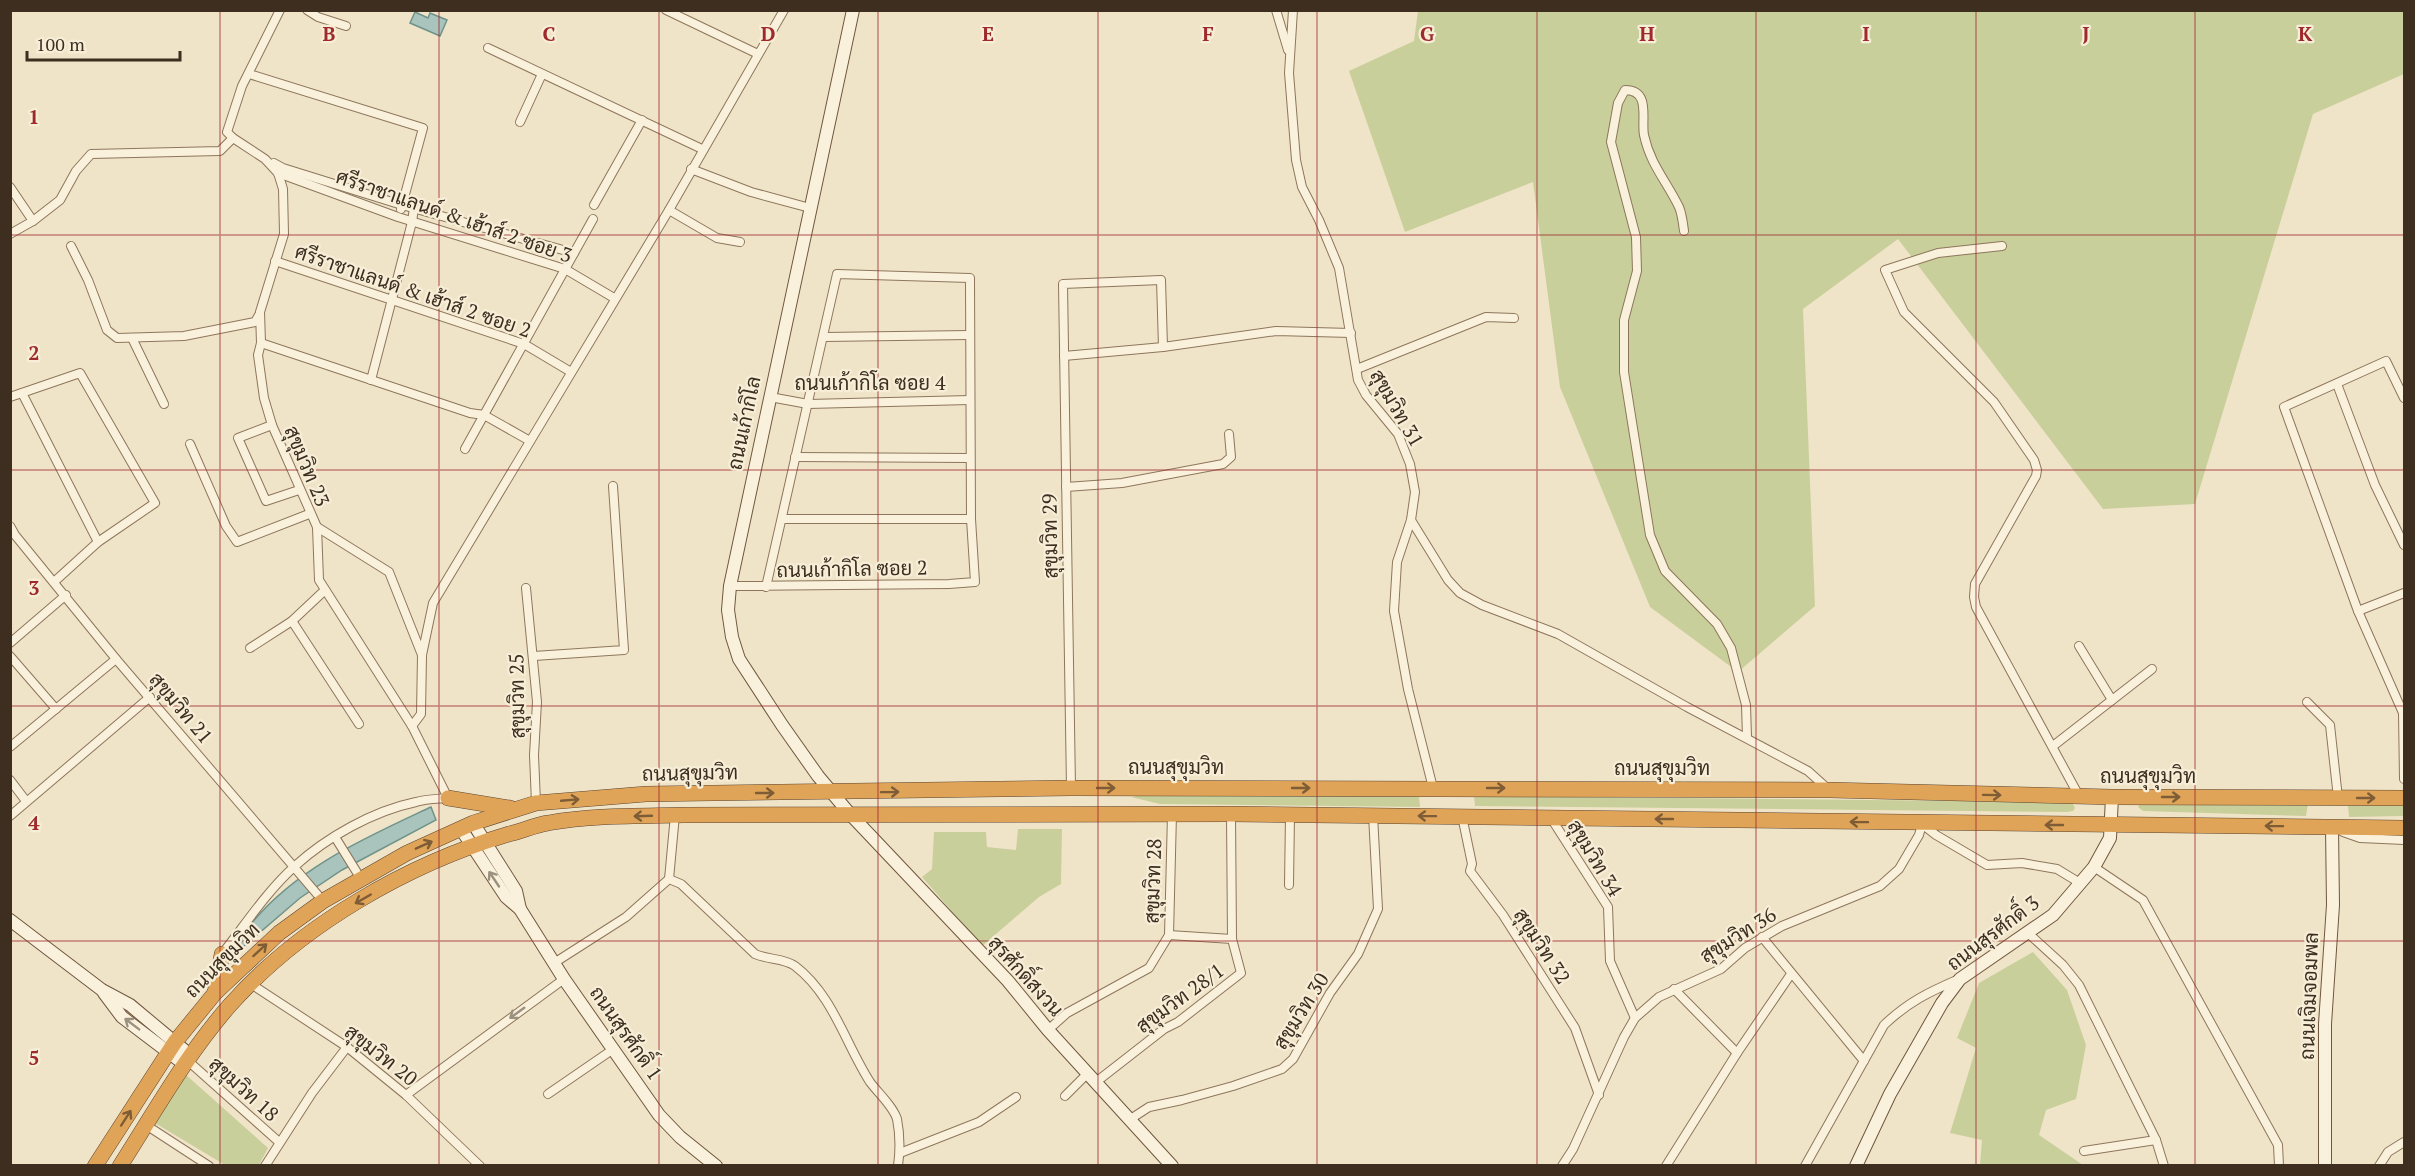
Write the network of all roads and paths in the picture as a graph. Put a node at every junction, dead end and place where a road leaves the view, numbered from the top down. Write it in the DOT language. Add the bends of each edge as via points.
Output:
graph roads {
  1 [pos="280,10"];
  2 [pos="307,10"];
  3 [pos="666,10"];
  4 [pos="784,10"];
  5 [pos="853,10"];
  6 [pos="1276,10"];
  7 [pos="1293,10"];
  8 [pos="346,26"];
  9 [pos="488,48"];
  10 [pos="758,54"];
  11 [pos="1290,56"];
  12 [pos="249,74"];
  13 [pos="542,74"];
  14 [pos="642,120"];
  15 [pos="520,122"];
  16 [pos="233,138"];
  17 [pos="702,149"];
  18 [pos="265,159"];
  19 [pos="691,170"];
  20 [pos="278,173"];
  21 [pos="10,187"];
  22 [pos="402,205"];
  23 [pos="594,205"];
  24 [pos="414,208"];
  25 [pos="810,208"];
  26 [pos="669,210"];
  27 [pos="398,217"];
  28 [pos="593,219"];
  29 [pos="33,221"];
  30 [pos="412,222"];
  31 [pos="1684,231"];
  32 [pos="10,233"];
  33 [pos="740,242"];
  34 [pos="71,246"];
  35 [pos="2002,246"];
  36 [pos="574,253"];
  37 [pos="275,261"];
  38 [pos="565,269"];
  39 [pos="614,298"];
  40 [pos="393,299"];
  41 [pos="260,312"];
  42 [pos="1514,318"];
  43 [pos="1351,333"];
  44 [pos="969,335"];
  45 [pos="824,337"];
  46 [pos="132,338"];
  47 [pos="261,343"];
  48 [pos="524,344"];
  49 [pos="1163,347"];
  50 [pos="1064,356"];
  51 [pos="1357,369"];
  52 [pos="571,372"];
  53 [pos="371,380"];
  54 [pos="2337,384"];
  55 [pos="22,393"];
  56 [pos="10,397"];
  57 [pos="770,397"];
  58 [pos="2404,398"];
  59 [pos="970,400"];
  60 [pos="164,404"];
  61 [pos="808,404"];
  62 [pos="484,415"];
  63 [pos="272,425"];
  64 [pos="1229,434"];
  65 [pos="530,441"];
  66 [pos="190,444"];
  67 [pos="465,449"];
  68 [pos="795,457"];
  69 [pos="970,458"];
  70 [pos="613,486"];
  71 [pos="1066,487"];
  72 [pos="299,490"];
  73 [pos="309,514"];
  74 [pos="783,519"];
  75 [pos="971,519"];
  76 [pos="1411,520"];
  77 [pos="10,526"];
  78 [pos="317,527"];
  79 [pos="13,537"];
  80 [pos="98,542"];
  81 [pos="2404,545"];
  82 [pos="54,582"];
  83 [pos="730,586"];
  84 [pos="766,587"];
  85 [pos="526,588"];
  86 [pos="325,590"];
  87 [pos="2404,593"];
  88 [pos="66,595"];
  89 [pos="2358,611"];
  90 [pos="292,621"];
  91 [pos="10,643"];
  92 [pos="2079,646"];
  93 [pos="250,648"];
  94 [pos="422,655"];
  95 [pos="10,656"];
  96 [pos="534,656"];
  97 [pos="116,658"];
  98 [pos="2152,669"];
  99 [pos="150,697"];
  100 [pos="2112,700"];
  101 [pos="2307,702"];
  102 [pos="56,709"];
  103 [pos="359,724"];
  104 [pos="412,726"];
  105 [pos="1747,738"];
  106 [pos="10,747"];
  107 [pos="2053,747"];
  108 [pos="2404,779"];
  109 [pos="10,780"];
  110 [pos="1071,788"];
  111 [pos="1432,788"];
  112 [pos="1829,790"];
  113 [pos="831,793"];
  114 [pos="2079,796"];
  115 [pos="2112,797"];
  116 [pos="448,798"];
  117 [pos="2338,798"];
  118 [pos="2404,798"];
  119 [pos="26,801"];
  120 [pos="536,803"];
  121 [pos="513,809"];
  122 [pos="849,813"];
  123 [pos="1172,814"];
  124 [pos="1231,814"];
  125 [pos="1290,814"];
  126 [pos="675,815"];
  127 [pos="1373,815"];
  128 [pos="10,816"];
  129 [pos="1462,816"];
  130 [pos="1551,818"];
  131 [pos="1922,824"];
  132 [pos="2112,825"];
  133 [pos="467,826"];
  134 [pos="2332,827"];
  135 [pos="2404,828"];
  136 [pos="335,837"];
  137 [pos="2404,840"];
  138 [pos="478,844"];
  139 [pos="294,866"];
  140 [pos="2094,867"];
  141 [pos="357,873"];
  142 [pos="669,879"];
  143 [pos="2080,883"];
  144 [pos="1289,885"];
  145 [pos="319,895"];
  146 [pos="10,920"];
  147 [pos="2028,933"];
  148 [pos="1168,935"];
  149 [pos="1762,937"];
  150 [pos="1232,939"];
  151 [pos="222,954"];
  152 [pos="554,963"];
  153 [pos="1791,974"];
  154 [pos="564,979"];
  155 [pos="1959,979"];
  156 [pos="251,984"];
  157 [pos="1674,989"];
  158 [pos="215,993"];
  159 [pos="1635,1018"];
  160 [pos="1048,1030"];
  161 [pos="172,1047"];
  162 [pos="347,1047"];
  163 [pos="612,1050"];
  164 [pos="1737,1053"];
  165 [pos="187,1060"];
  166 [pos="1864,1061"];
  167 [pos="1092,1077"];
  168 [pos="548,1094"];
  169 [pos="406,1095"];
  170 [pos="1599,1095"];
  171 [pos="1065,1096"];
  172 [pos="1016,1097"];
  173 [pos="1129,1120"];
  174 [pos="146,1125"];
  175 [pos="2156,1140"];
  176 [pos="279,1142"];
  177 [pos="2404,1142"];
  178 [pos="2084,1151"];
  179 [pos="900,1152"];
  180 [pos="95,1166"];
  181 [pos="120,1166"];
  182 [pos="209,1166"];
  183 [pos="266,1166"];
  184 [pos="480,1166"];
  185 [pos="716,1166"];
  186 [pos="898,1166"];
  187 [pos="1172,1166"];
  188 [pos="1562,1166"];
  189 [pos="1666,1166"];
  190 [pos="1805,1166"];
  191 [pos="1856,1166"];
  192 [pos="2164,1166"];
  193 [pos="2278,1166"];
  194 [pos="2325,1166"];
  195 [pos="2379,1166"];
  1 -- 12 [label="street"];
  2 -- 8 [label="street"];
  3 -- 10 [label="street"];
  4 -- 10 [label="street"];
  5 -- 25 [label="main road, ถนนเก้ากิโล"];
  6 -- 11 [label="street"];
  7 -- 11 [label="street, สุขุมวิท 31"];
  9 -- 13 [label="street"];
  10 -- 17 [label="street"];
  11 -- 43 [label="street, สุขุมวิท 31" via="1296,160 1302,187 1339,268"];
  12 -- 16 [label="street" via="229,120 227,132"];
  12 -- 22 [label="street" via="423,128"];
  13 -- 14 [label="street"];
  13 -- 15 [label="street"];
  14 -- 17 [label="street"];
  14 -- 23 [label="street"];
  16 -- 18 [label="street"];
  16 -- 29 [label="street" via="220,151 91,154 60,200"];
  17 -- 19 [label="street"];
  18 -- 20 [label="street"];
  18 -- 22 [label="street, ศรีราชาแลนด์ & เฮ้าส์ 2 ซอย 3"];
  19 -- 25 [label="street" via="750,192"];
  19 -- 26 [label="street"];
  20 -- 27 [label="street, ศรีราชาแลนด์ & เฮ้าส์ 2 ซอย 3"];
  20 -- 37 [label="street, สุขุมวิท 23" via="283,189 284,234"];
  21 -- 29 [label="street"];
  22 -- 24 [label="street, ศรีราชาแลนด์ & เฮ้าส์ 2 ซอย 3"];
  22 -- 27 [label="street"];
  24 -- 30 [label="street"];
  24 -- 36 [label="street, ศรีราชาแลนด์ & เฮ้าส์ 2 ซอย 3"];
  25 -- 57 [label="main road, ถนนเก้ากิโล"];
  26 -- 33 [label="street" via="717,238"];
  26 -- 39 [label="street"];
  27 -- 30 [label="street, ศรีราชาแลนด์ & เฮ้าส์ 2 ซอย 3"];
  28 -- 36 [label="street"];
  29 -- 32 [label="street"];
  30 -- 38 [label="street, ศรีราชาแลนด์ & เฮ้าส์ 2 ซอย 3"];
  30 -- 40 [label="street"];
  31 -- 105 [label="street" via="1680,209 1655,170 1644,134 1644,104 1638,94 1625,90 1618,103 1611,142 1636,237 1638,271 1624,320 1624,372 1650,535 1665,571 1718,624 1731,648 1746,705"];
  34 -- 46 [label="street" via="107,330 117,338"];
  35 -- 107 [label="street" via="1938,253 1885,270 1904,312 1994,402 2034,460 2036,476 1976,584 1974,597"];
  36 -- 38 [label="street"];
  37 -- 40 [label="street, ศรีราชาแลนด์ & เฮ้าส์ 2 ซอย 2"];
  37 -- 41 [label="street, สุขุมวิท 23"];
  38 -- 39 [label="street, ศรีราชาแลนด์ & เฮ้าส์ 2 ซอย 3"];
  38 -- 48 [label="street"];
  39 -- 52 [label="street"];
  40 -- 48 [label="street, ศรีราชาแลนด์ & เฮ้าส์ 2 ซอย 2"];
  40 -- 53 [label="street"];
  41 -- 46 [label="street" via="255,322 184,336"];
  41 -- 47 [label="street, สุขุมวิท 23"];
  42 -- 51 [label="street" via="1486,317"];
  43 -- 49 [label="street" via="1276,331"];
  43 -- 51 [label="street, สุขุมวิท 31"];
  44 -- 45 [label="street"];
  44 -- 45 [label="street" via="970,278 837,274"];
  44 -- 59 [label="street"];
  45 -- 61 [label="street"];
  46 -- 60 [label="street"];
  47 -- 53 [label="street"];
  47 -- 63 [label="street, สุขุมวิท 23" via="258,355"];
  48 -- 52 [label="street, ศรีราชาแลนด์ & เฮ้าส์ 2 ซอย 2"];
  48 -- 62 [label="street"];
  49 -- 50 [label="street"];
  49 -- 50 [label="street, สุขุมวิท 29" via="1161,280 1063,284"];
  50 -- 71 [label="street, สุขุมวิท 29"];
  51 -- 76 [label="street, สุขุมวิท 31" via="1366,395 1398,434 1410,464 1416,492"];
  52 -- 65 [label="street"];
  53 -- 62 [label="street"];
  54 -- 58 [label="street" via="2386,361"];
  54 -- 81 [label="street" via="2375,485"];
  54 -- 89 [label="street" via="2284,407"];
  55 -- 56 [label="street"];
  55 -- 80 [label="street"];
  55 -- 80 [label="street" via="80,373 155,503"];
  57 -- 61 [label="street, ถนนเก้ากิโล ซอย 4"];
  57 -- 83 [label="main road, ถนนเก้ากิโล"];
  59 -- 61 [label="street, ถนนเก้ากิโล ซอย 4"];
  59 -- 69 [label="street"];
  61 -- 68 [label="street"];
  62 -- 65 [label="street"];
  62 -- 67 [label="street"];
  63 -- 72 [label="street, สุขุมวิท 23"];
  63 -- 72 [label="street" via="238,438 266,501"];
  64 -- 71 [label="street" via="1231,457 1223,464 1122,483"];
  65 -- 94 [label="street" via="433,603"];
  66 -- 73 [label="street" via="237,542"];
  68 -- 69 [label="street"];
  68 -- 74 [label="street"];
  69 -- 75 [label="street"];
  70 -- 96 [label="street" via="624,650"];
  71 -- 110 [label="street, สุขุมวิท 29"];
  72 -- 73 [label="street, สุขุมวิท 23"];
  73 -- 78 [label="street, สุขุมวิท 23"];
  74 -- 75 [label="street"];
  74 -- 84 [label="street"];
  75 -- 84 [label="street, ถนนเก้ากิโล ซอย 2" via="975,582"];
  76 -- 105 [label="street" via="1460,593 1558,634"];
  76 -- 111 [label="street, สุขุมวิท 31" via="1397,562 1394,611"];
  77 -- 79 [label="street, สุขุมวิท 21"];
  78 -- 86 [label="street, สุขุมวิท 23" via="319,580"];
  78 -- 94 [label="street" via="389,572"];
  79 -- 82 [label="street, สุขุมวิท 21"];
  80 -- 82 [label="street"];
  82 -- 88 [label="street, สุขุมวิท 21"];
  83 -- 84 [label="street, ถนนเก้ากิโล ซอย 2"];
  83 -- 113 [label="main road, ถนนเก้ากิโล" via="728,610 739,659"];
  85 -- 96 [label="street, สุขุมวิท 25"];
  86 -- 90 [label="street"];
  86 -- 104 [label="street, สุขุมวิท 23"];
  87 -- 89 [label="street"];
  88 -- 91 [label="street"];
  88 -- 97 [label="street, สุขุมวิท 21"];
  89 -- 108 [label="street" via="2403,713"];
  90 -- 93 [label="street"];
  90 -- 103 [label="street"];
  92 -- 100 [label="street"];
  94 -- 104 [label="street" via="422,714"];
  95 -- 102 [label="street"];
  96 -- 120 [label="street, สุขุมวิท 25"];
  97 -- 99 [label="street, สุขุมวิท 21"];
  97 -- 102 [label="street"];
  98 -- 100 [label="street"];
  99 -- 119 [label="street"];
  99 -- 139 [label="street, สุขุมวิท 21"];
  100 -- 107 [label="street"];
  101 -- 117 [label="street" via="2330,725"];
  102 -- 106 [label="street"];
  104 -- 116 [label="street, สุขุมวิท 23"];
  105 -- 112 [label="street" via="1808,771"];
  107 -- 114 [label="street"];
  109 -- 119 [label="street"];
  110 -- 111 [label="highway, ถนนสุขุมวิท, one-way"];
  113 -- 110 [label="highway, ถนนสุขุมวิท, one-way"];
  111 -- 112 [label="highway, ถนนสุขุมวิท, one-way"];
  112 -- 114 [label="highway, ถนนสุขุมวิท, one-way"];
  120 -- 113 [label="highway, ถนนสุขุมวิท, one-way" via="646,794"];
  113 -- 122 [label="main road, ถนนเก้ากิโล"];
  114 -- 115 [label="highway, ถนนสุขุมวิท"];
  115 -- 117 [label="highway, ถนนสุขุมวิท, one-way"];
  115 -- 132 [label="main road, ถนนสุรศักดิ์ 3"];
  116 -- 121 [label="highway"];
  116 -- 136 [label="street" via="387,811"];
  117 -- 118 [label="highway, ถนนสุขุมวิท, one-way"];
  119 -- 128 [label="street"];
  120 -- 121 [label="highway, ถนนสุขุมวิท"];
  121 -- 133 [label="highway, ถนนสุขุมวิท"];
  122 -- 123 [label="highway, ถนนสุขุมวิท"];
  122 -- 126 [label="highway, ถนนสุขุมวิท"];
  122 -- 160 [label="main road, สุรศักดิ์สงวน" via="1008,981"];
  123 -- 124 [label="highway, ถนนสุขุมวิท"];
  123 -- 148 [label="street, สุขุมวิท 28"];
  124 -- 125 [label="highway, ถนนสุขุมวิท"];
  124 -- 150 [label="street, สุขุมวิท 28/1"];
  125 -- 127 [label="highway, ถนนสุขุมวิท"];
  125 -- 144 [label="street"];
  126 -- 138 [label="highway, ถนนสุขุมวิท, one-way" via="548,823"];
  126 -- 142 [label="street"];
  129 -- 127 [label="highway, ถนนสุขุมวิท, one-way"];
  127 -- 173 [label="street, สุขุมวิท 30" via="1378,909 1358,954 1330,993 1293,1059 1282,1069 1149,1107"];
  129 -- 130 [label="highway, ถนนสุขุมวิท"];
  129 -- 170 [label="street, สุขุมวิท 32" via="1470,871 1575,1028"];
  131 -- 130 [label="highway, ถนนสุขุมวิท, one-way"];
  130 -- 159 [label="street, สุขุมวิท 34" via="1608,908 1610,961"];
  132 -- 131 [label="highway, ถนนสุขุมวิท, one-way"];
  131 -- 143 [label="street" via="1987,866 2022,863 2057,869"];
  131 -- 149 [label="street, สุขุมวิท 36" via="1899,869 1880,886"];
  134 -- 132 [label="highway, ถนนสุขุมวิท, one-way"];
  132 -- 140 [label="main road, ถนนสุรศักดิ์ 3" via="2110,838"];
  133 -- 138 [label="main road, ถนนสุรศักดิ์ 1"];
  141 -- 133 [label="highway, ถนนสุขุมวิท, one-way"];
  134 -- 135 [label="highway, ถนนสุขุมวิท"];
  134 -- 137 [label="street" via="2360,838"];
  134 -- 194 [label="main road, ถนนเจิมจอมพล"];
  136 -- 139 [label="street"];
  136 -- 141 [label="street"];
  138 -- 152 [label="main road, ถนนสุรศักดิ์ 1" via="506,897 520,909"];
  138 -- 156 [label="highway, ถนนสุขุมวิท, one-way" via="410,872 354,905 279,957"];
  139 -- 145 [label="street, สุขุมวิท 21"];
  139 -- 151 [label="street"];
  140 -- 143 [label="main road, ถนนสุรศักดิ์ 3"];
  140 -- 193 [label="street" via="2143,900 2278,1144"];
  141 -- 145 [label="highway, ถนนสุขุมวิท"];
  142 -- 152 [label="street" via="626,917"];
  142 -- 179 [label="street" via="681,884 756,954 793,964 809,979 824,997 869,1080 896,1118"];
  143 -- 147 [label="main road, ถนนสุรศักดิ์ 3" via="2054,915"];
  158 -- 145 [label="highway, ถนนสุขุมวิท, one-way"];
  146 -- 161 [label="main road" via="102,990 122,1017"];
  147 -- 155 [label="main road, ถนนสุรศักดิ์ 3"];
  147 -- 175 [label="street" via="2079,985"];
  148 -- 150 [label="street"];
  148 -- 160 [label="street, สุขุมวิท 28" via="1149,968 1067,1013"];
  149 -- 153 [label="street"];
  149 -- 157 [label="street, สุขุมวิท 36" via="1721,969"];
  150 -- 167 [label="street, สุขุมวิท 28/1" via="1241,973 1178,1022"];
  151 -- 158 [label="highway"];
  152 -- 154 [label="main road, ถนนสุรศักดิ์ 1"];
  153 -- 164 [label="street"];
  153 -- 166 [label="street"];
  154 -- 163 [label="main road, ถนนสุรศักดิ์ 1"];
  154 -- 169 [label="street, one-way"];
  155 -- 166 [label="street" via="1903,1007 1884,1025"];
  155 -- 191 [label="main road, ถนนสุรศักดิ์ 3" via="1890,1094"];
  156 -- 162 [label="street, สุขุมวิท 20"];
  156 -- 165 [label="highway, ถนนสุขุมวิท"];
  157 -- 159 [label="street, สุขุมวิท 36"];
  157 -- 164 [label="street"];
  158 -- 161 [label="highway, ถนนสุขุมวิท"];
  159 -- 170 [label="street, สุขุมวิท 36"];
  160 -- 167 [label="main road, สุรศักดิ์สงวน"];
  161 -- 165 [label="main road"];
  180 -- 161 [label="highway, ถนนสุขุมวิท, one-way"];
  162 -- 169 [label="street, สุขุมวิท 20"];
  162 -- 176 [label="street"];
  163 -- 168 [label="street"];
  163 -- 185 [label="main road, ถนนสุรศักดิ์ 1" via="659,1115"];
  164 -- 189 [label="street"];
  165 -- 174 [label="highway, ถนนสุขุมวิท"];
  165 -- 176 [label="street, สุขุมวิท 18"];
  166 -- 190 [label="street"];
  167 -- 171 [label="street"];
  167 -- 173 [label="main road, สุรศักดิ์สงวน"];
  169 -- 184 [label="street, สุขุมวิท 20"];
  170 -- 188 [label="street, สุขุมวิท 36"];
  172 -- 179 [label="street" via="979,1122"];
  173 -- 187 [label="main road, สุรศักดิ์สงวน"];
  174 -- 181 [label="highway, ถนนสุขุมวิท"];
  174 -- 182 [label="street"];
  175 -- 178 [label="street"];
  175 -- 192 [label="street"];
  176 -- 183 [label="street"];
  177 -- 195 [label="street" via="2388,1152"];
  179 -- 186 [label="street"];
}
